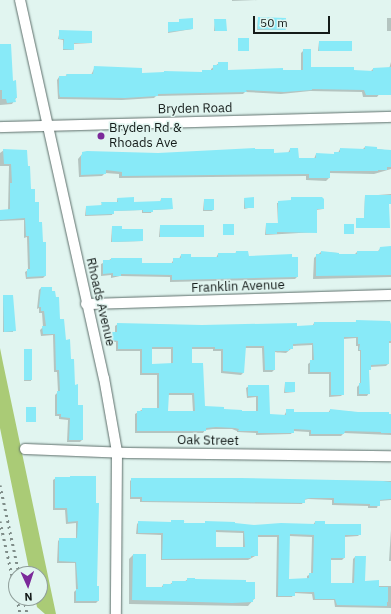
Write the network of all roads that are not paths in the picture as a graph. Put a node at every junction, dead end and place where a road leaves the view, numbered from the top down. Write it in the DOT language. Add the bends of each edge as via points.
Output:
graph roads {
  1 [pos="20,0"];
  2 [pos="391,117"];
  3 [pos="48,126"];
  4 [pos="0,127"];
  5 [pos="391,295"];
  6 [pos="86,304"];
  7 [pos="26,449"];
  8 [pos="117,452"];
  9 [pos="391,456"];
  10 [pos="116,614"];
  1 -- 3 [label="street, Rhoads Avenue"];
  2 -- 3 [label="street, Bryden Road"];
  3 -- 4 [label="street, Bryden Road"];
  3 -- 6 [label="street, Rhoads Avenue"];
  5 -- 6 [label="street, Franklin Avenue"];
  6 -- 8 [label="street, Rhoads Avenue" via="104,378"];
  7 -- 8 [label="street, Oak Street"];
  8 -- 9 [label="street, Oak Street"];
  8 -- 10 [label="street, Rhoads Avenue"];
}
